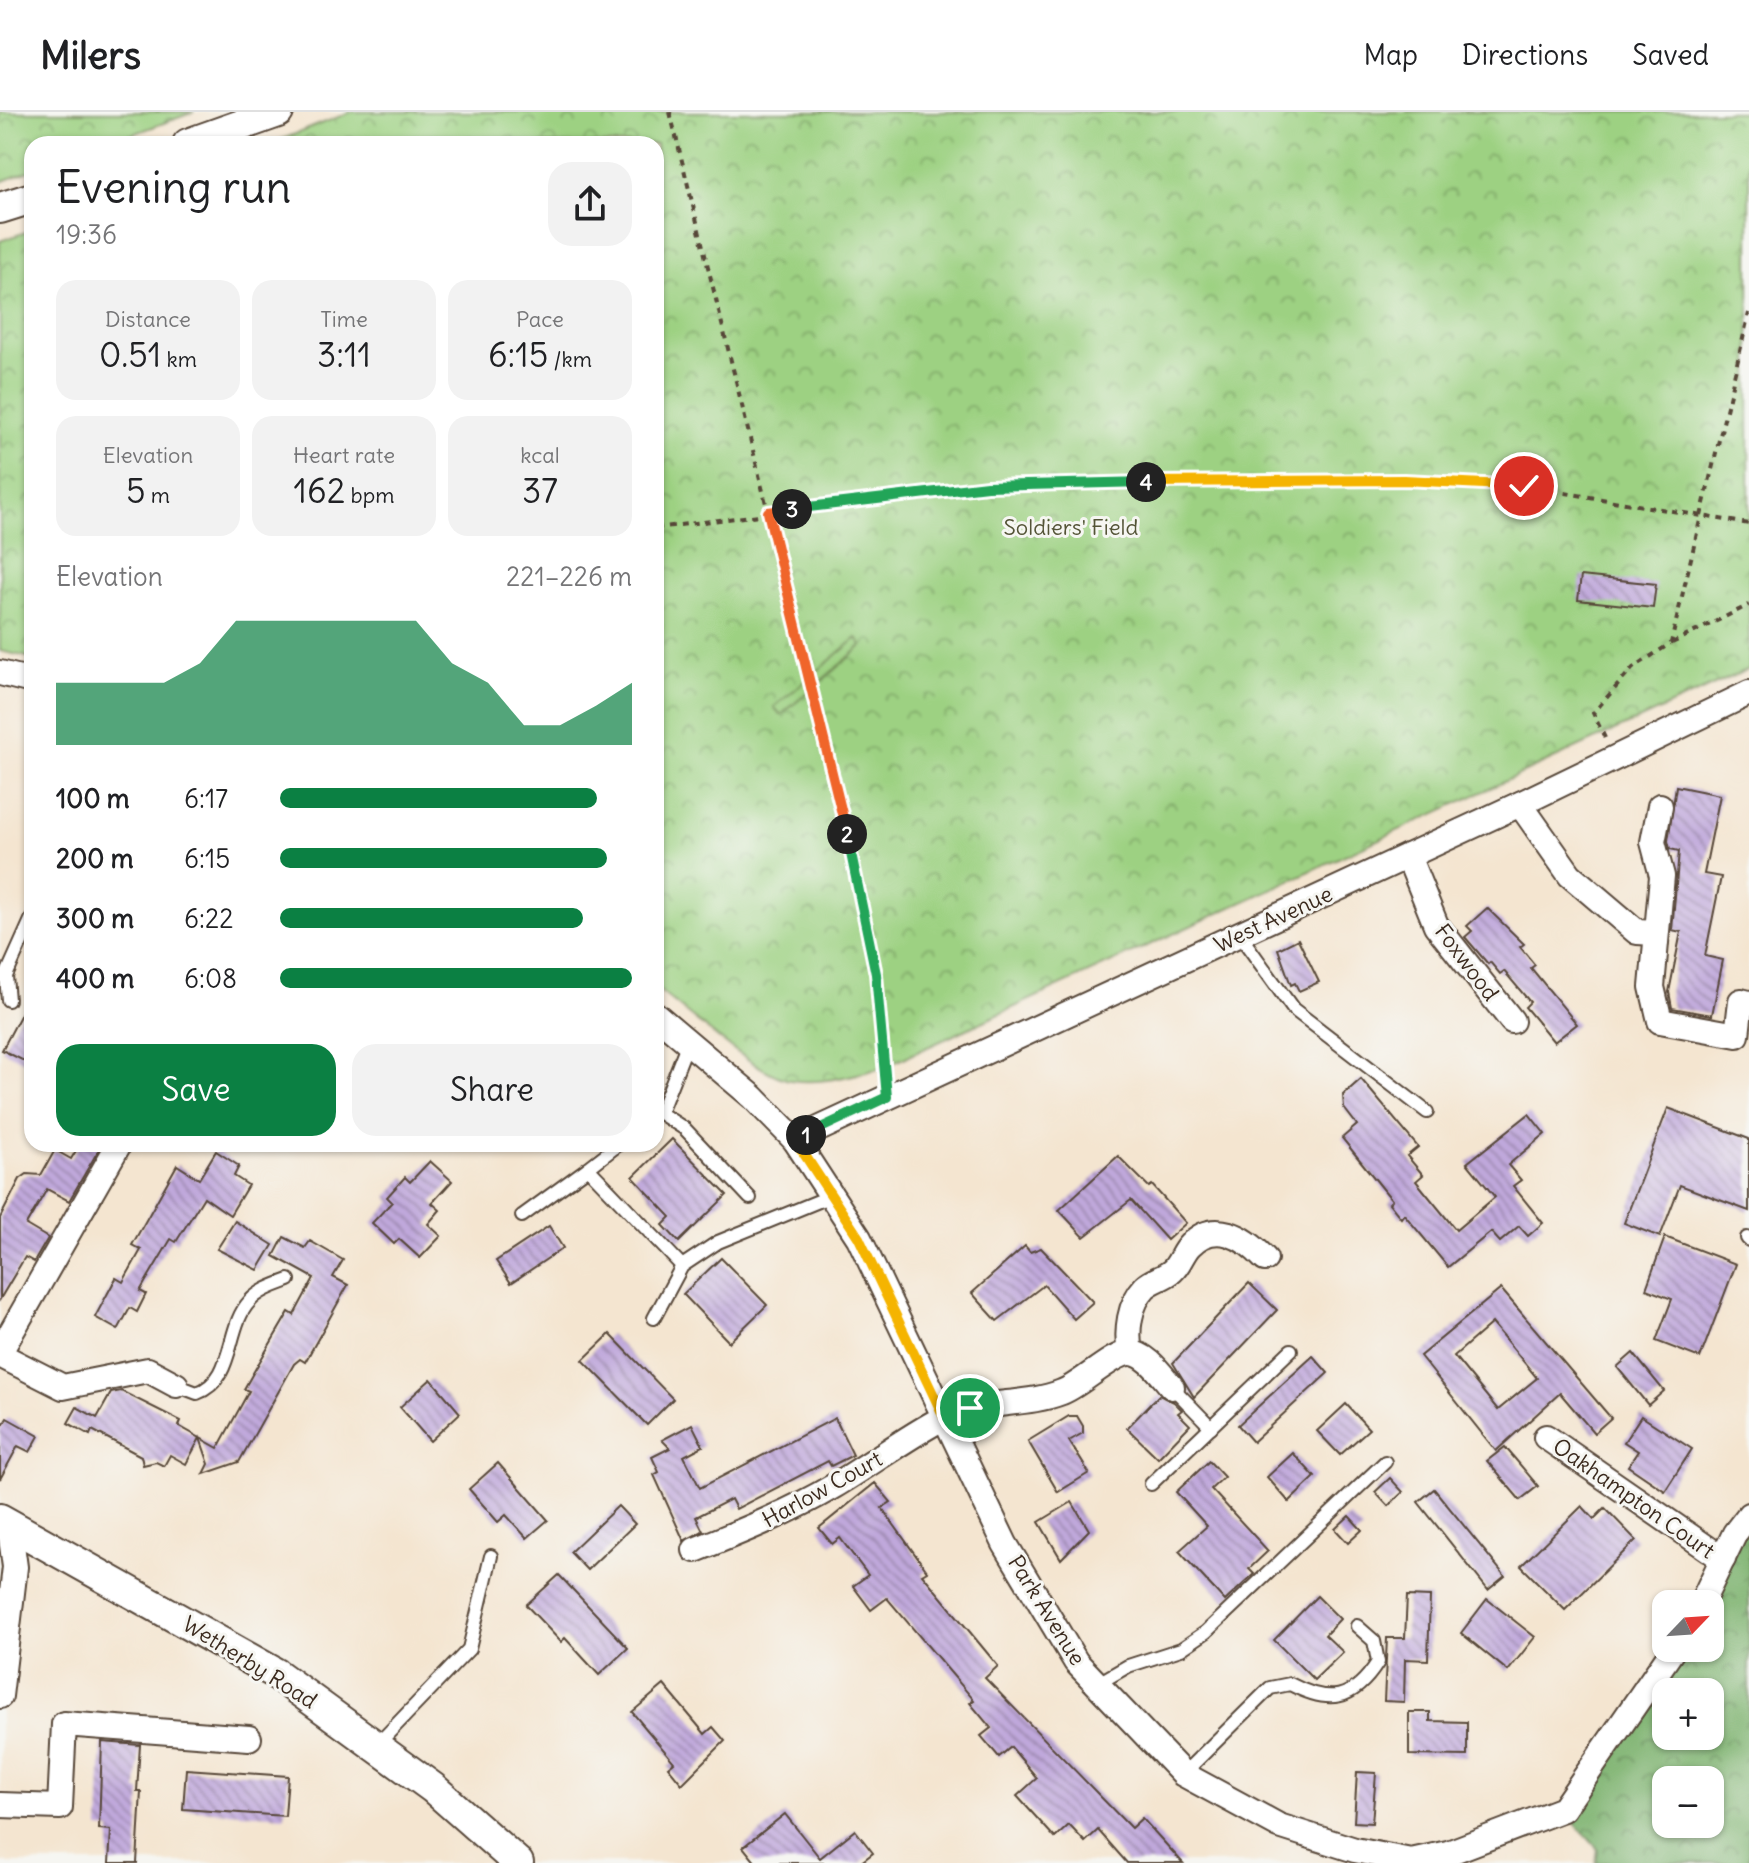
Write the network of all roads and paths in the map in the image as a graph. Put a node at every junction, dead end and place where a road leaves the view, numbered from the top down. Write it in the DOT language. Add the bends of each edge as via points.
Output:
graph roads {
  1 [pos="278,112"];
  2 [pos="670,112"];
  3 [pos="210,136"];
  4 [pos="24,200"];
  5 [pos="0,208"];
  6 [pos="1749,313"];
  7 [pos="768,512"];
  8 [pos="1700,515"];
  9 [pos="1749,524"];
  10 [pos="664,527"];
  11 [pos="1749,605"];
  12 [pos="1671,643"];
  13 [pos="0,673"];
  14 [pos="24,679"];
  15 [pos="1749,693"];
  16 [pos="1614,759"];
  17 [pos="1520,804"];
  18 [pos="1660,806"];
  19 [pos="1408,856"];
  20 [pos="1656,933"];
  21 [pos="1239,934"];
  22 [pos="24,936"];
  23 [pos="8,1000"];
  24 [pos="1749,1003"];
  25 [pos="1512,1021"];
  26 [pos="664,1025"];
  27 [pos="688,1042"];
  28 [pos="887,1097"];
  29 [pos="664,1100"];
  30 [pos="1427,1112"];
  31 [pos="664,1118"];
  32 [pos="795,1140"];
  33 [pos="114,1152"];
  34 [pos="609,1152"];
  35 [pos="588,1168"];
  36 [pos="831,1196"];
  37 [pos="750,1198"];
  38 [pos="522,1216"];
  39 [pos="1265,1259"];
  40 [pos="682,1266"];
  41 [pos="289,1280"];
  42 [pos="654,1318"];
  43 [pos="1291,1350"];
  44 [pos="1130,1353"];
  45 [pos="0,1354"];
  46 [pos="176,1385"];
  47 [pos="1172,1387"];
  48 [pos="944,1417"];
  49 [pos="1211,1427"];
  50 [pos="1546,1437"];
  51 [pos="1385,1462"];
  52 [pos="1151,1484"];
  53 [pos="1749,1515"];
  54 [pos="4,1521"];
  55 [pos="695,1550"];
  56 [pos="491,1556"];
  57 [pos="1723,1559"];
  58 [pos="1708,1590"];
  59 [pos="1357,1626"];
  60 [pos="1664,1662"];
  61 [pos="1097,1684"];
  62 [pos="0,1696"];
  63 [pos="249,1738"];
  64 [pos="376,1746"];
  65 [pos="1183,1774"];
  66 [pos="0,1805"];
  67 [pos="1412,1862"];
  68 [pos="518,1863"];
  1 -- 3 [label="street"];
  2 -- 7 [label="path"];
  4 -- 5 [label="street"];
  6 -- 8 [label="path"];
  7 -- 8 [label="path" via="987,486 1404,480 1524,486"];
  7 -- 10 [label="path"];
  7 -- 28 [label="path" via="860,887 876,974"];
  8 -- 9 [label="path"];
  8 -- 12 [label="path"];
  11 -- 12 [label="path"];
  12 -- 16 [label="path" via="1633,668 1593,713"];
  13 -- 14 [label="street"];
  15 -- 16 [label="street, West Avenue"];
  16 -- 17 [label="street, West Avenue"];
  17 -- 19 [label="street, West Avenue"];
  17 -- 20 [label="street" via="1570,875 1637,932"];
  18 -- 20 [label="street" via="1653,842 1662,876"];
  19 -- 21 [label="street, West Avenue"];
  19 -- 25 [label="street, Foxwood" via="1436,925"];
  20 -- 24 [label="street" via="1652,987 1660,1021 1737,1035 1741,1001"];
  21 -- 28 [label="street, West Avenue"];
  21 -- 30 [label="lane" via="1293,1009"];
  22 -- 23 [label="lane" via="6,976"];
  26 -- 27 [label="street, Park Avenue"];
  27 -- 29 [label="lane"];
  27 -- 32 [label="street, Park Avenue"];
  28 -- 32 [label="street, West Avenue"];
  31 -- 37 [label="lane" via="685,1129"];
  32 -- 36 [label="street, Park Avenue"];
  33 -- 45 [label="street"];
  34 -- 35 [label="lane"];
  35 -- 38 [label="lane"];
  35 -- 40 [label="lane"];
  36 -- 40 [label="lane" via="718,1242"];
  36 -- 48 [label="street, Park Avenue" via="859,1238"];
  39 -- 44 [label="street" via="1234,1233 1217,1232 1193,1242 1173,1270 1139,1295 1128,1324"];
  40 -- 42 [label="lane"];
  41 -- 46 [label="lane" via="248,1302 224,1366 206,1390 197,1393"];
  43 -- 49 [label="lane"];
  44 -- 47 [label="street" via="1142,1356"];
  44 -- 48 [label="street, Harlow Court" via="1062,1392"];
  45 -- 46 [label="street" via="63,1387 148,1370"];
  47 -- 49 [label="lane"];
  48 -- 55 [label="street, Harlow Court" via="783,1514"];
  48 -- 61 [label="street, Park Avenue" via="1005,1544 1076,1662"];
  49 -- 52 [label="lane"];
  50 -- 57 [label="street, Oakhampton Court"];
  51 -- 61 [label="lane" via="1206,1632 1181,1649 1128,1666"];
  53 -- 57 [label="street"];
  54 -- 62 [label="street" via="15,1567"];
  54 -- 64 [label="street, Wetherby Road" via="275,1673"];
  56 -- 64 [label="lane" via="469,1649"];
  57 -- 58 [label="street"];
  59 -- 65 [label="lane" via="1374,1641 1378,1662 1355,1689 1317,1698 1290,1684 1270,1688"];
  60 -- 67 [label="street, Park Avenue" via="1563,1809"];
  61 -- 65 [label="street, Park Avenue"];
  63 -- 66 [label="street" via="64,1724 60,1807"];
  64 -- 68 [label="street, Wetherby Road"];
  65 -- 67 [label="street, Park Avenue" via="1279,1826"];
}
